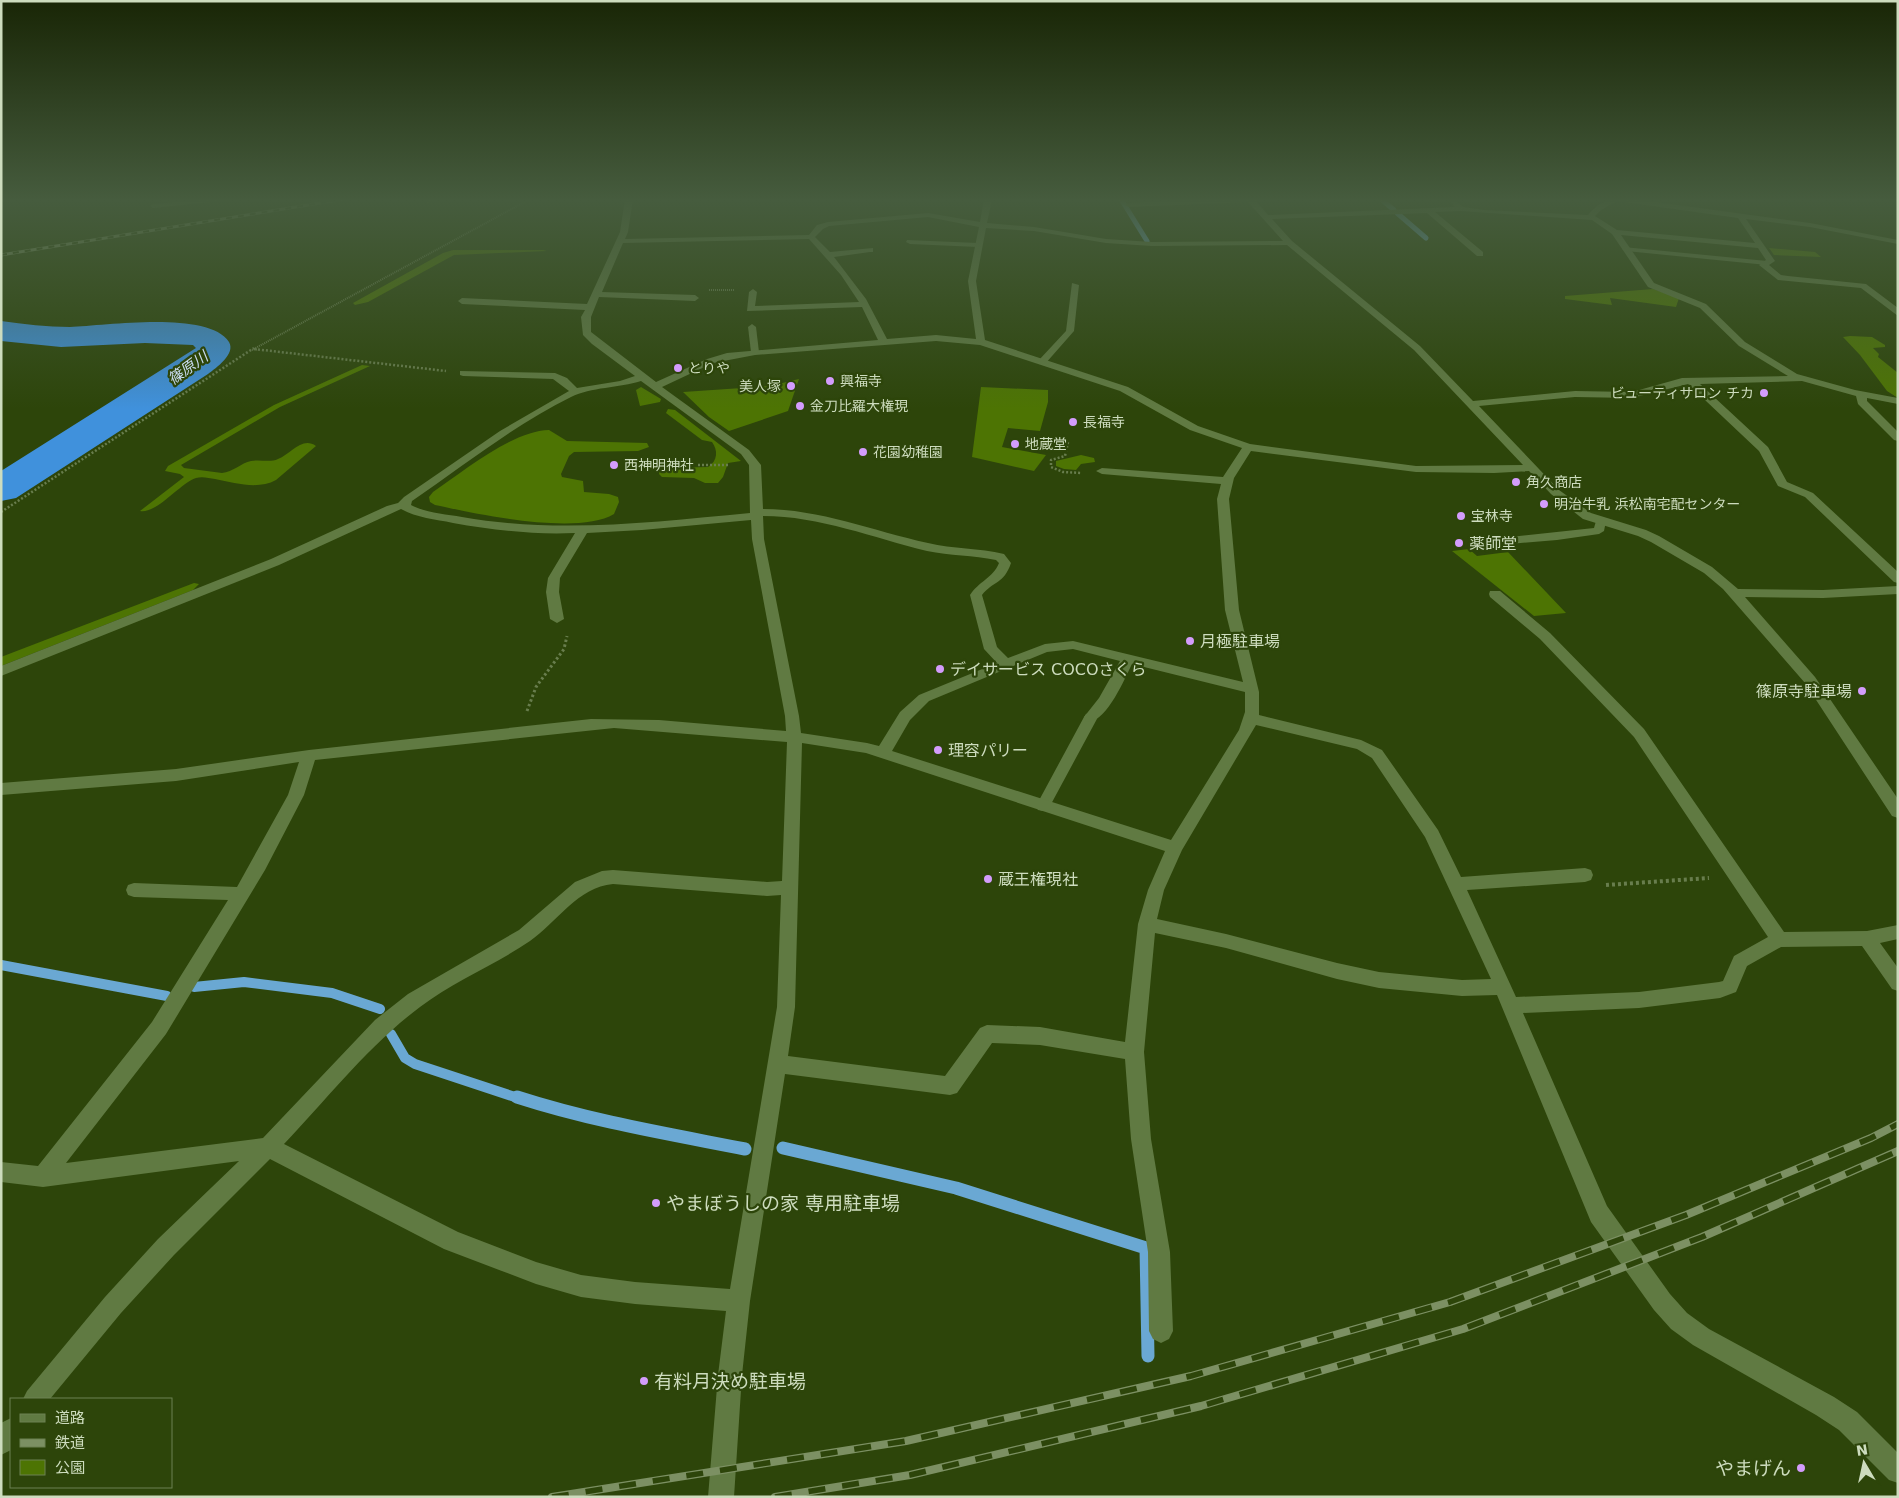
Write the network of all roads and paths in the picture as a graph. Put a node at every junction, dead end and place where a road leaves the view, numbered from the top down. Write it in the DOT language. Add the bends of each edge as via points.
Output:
graph roads {
  1 [pos="401,269"];
  2 [pos="608,269"];
  3 [pos="841,269"];
  4 [pos="974,269"];
  5 [pos="1321,269"];
  6 [pos="1639,269"];
  7 [pos="1768,269"];
  8 [pos="1075,285"];
  9 [pos="753,292"];
  10 [pos="695,298"];
  11 [pos="593,300"];
  12 [pos="462,301"];
  13 [pos="865,304"];
  14 [pos="1898,313"];
  15 [pos="752,327"];
  16 [pos="884,342"];
  17 [pos="979,342"];
  18 [pos="254,348"];
  19 [pos="755,352"];
  20 [pos="1042,362"];
  21 [pos="463,373"];
  22 [pos="1802,378"];
  23 [pos="1691,381"];
  24 [pos="649,382"];
  25 [pos="575,392"];
  26 [pos="1861,395"];
  27 [pos="1898,401"];
  28 [pos="1470,404"];
  29 [pos="1898,438"];
  30 [pos="1068,442"];
  31 [pos="1248,447"];
  32 [pos="698,465"];
  33 [pos="730,465"];
  34 [pos="1530,468"];
  35 [pos="1102,471"];
  36 [pos="1226,481"];
  37 [pos="405,505"];
  38 [pos="1,512"];
  39 [pos="756,515"];
  40 [pos="1601,521"];
  41 [pos="582,531"];
  42 [pos="1474,544"];
  43 [pos="1898,580"];
  44 [pos="1898,590"];
  45 [pos="1735,593"];
  46 [pos="1495,594"];
  47 [pos="557,619"];
  48 [pos="1128,659"];
  49 [pos="1006,664"];
  50 [pos="1,671"];
  51 [pos="1250,687"];
  52 [pos="1091,717"];
  53 [pos="1252,719"];
  54 [pos="520,732"];
  55 [pos="794,737"];
  56 [pos="883,753"];
  57 [pos="309,755"];
  58 [pos="1,788"];
  59 [pos="1043,806"];
  60 [pos="1898,812"];
  61 [pos="1175,848"];
  62 [pos="1585,875"];
  63 [pos="1736,876"];
  64 [pos="1456,884"];
  65 [pos="790,887"];
  66 [pos="134,890"];
  67 [pos="242,894"];
  68 [pos="1147,924"];
  69 [pos="1898,932"];
  70 [pos="1867,938"];
  71 [pos="1779,940"];
  72 [pos="1898,983"];
  73 [pos="1504,988"];
  74 [pos="1511,1005"];
  75 [pos="1134,1052"];
  76 [pos="777,1064"];
  77 [pos="268,1147"];
  78 [pos="1,1172"];
  79 [pos="43,1177"];
  80 [pos="739,1301"];
  81 [pos="1161,1331"];
  82 [pos="37,1398"];
  83 [pos="10,1431"];
  84 [pos="1,1444"];
  85 [pos="1898,1470"];
  86 [pos="721,1497"];
  1 -- 18 [label="path"];
  2 -- 11 [label="street"];
  3 -- 13 [label="street"];
  4 -- 17 [label="street" via="972,281"];
  5 -- 28 [label="street" via="1417,348"];
  6 -- 22 [label="street" via="1651,284 1704,306 1742,344"];
  7 -- 14 [label="street" via="1778,277 1863,286"];
  8 -- 20 [label="lane" via="1070,331"];
  9 -- 10 [label="path" via="701,290"];
  9 -- 13 [label="street" via="750,309"];
  10 -- 11 [label="street"];
  11 -- 12 [label="street" via="567,307"];
  11 -- 24 [label="street" via="584,323 590,338"];
  13 -- 16 [label="street"];
  15 -- 19 [label="lane"];
  16 -- 17 [label="street" via="936,338"];
  16 -- 19 [label="street"];
  17 -- 20 [label="street"];
  18 -- 21 [label="path"];
  18 -- 38 [label="path"];
  19 -- 24 [label="street" via="715,359 672,380"];
  20 -- 31 [label="street" via="1135,393 1189,426"];
  21 -- 25 [label="street" via="555,376"];
  22 -- 23 [label="street"];
  22 -- 26 [label="street"];
  23 -- 28 [label="street" via="1632,395 1575,394"];
  23 -- 43 [label="street" via="1764,449 1782,484 1809,495"];
  24 -- 25 [label="street"];
  24 -- 39 [label="street" via="751,458 756,465"];
  25 -- 37 [label="street" via="504,433 408,499"];
  26 -- 27 [label="street"];
  26 -- 29 [label="street" via="1862,402"];
  28 -- 34 [label="street"];
  30 -- 35 [label="path" via="1065,456 1051,460 1051,467 1072,473"];
  31 -- 34 [label="street" via="1416,469"];
  31 -- 36 [label="street"];
  32 -- 33 [label="path"];
  34 -- 40 [label="street" via="1580,511"];
  35 -- 36 [label="street"];
  36 -- 51 [label="street" via="1223,499 1230,591"];
  37 -- 41 [label="street" via="409,510 498,528"];
  37 -- 50 [label="street" via="391,508 275,562"];
  39 -- 41 [label="street"];
  39 -- 49 [label="street" via="790,513 854,525 942,550 1000,557 1005,563 1003,573 976,595 991,649"];
  39 -- 55 [label="street"];
  40 -- 42 [label="lane" via="1599,531"];
  40 -- 45 [label="street" via="1642,532 1708,570"];
  41 -- 47 [label="street" via="551,582"];
  44 -- 45 [label="street" via="1823,594"];
  45 -- 60 [label="street" via="1815,687"];
  46 -- 63 [label="street" via="1545,636 1639,733"];
  47 -- 54 [label="path" via="566,629 567,642 536,687"];
  48 -- 49 [label="street" via="1080,646 1058,646"];
  48 -- 51 [label="street"];
  48 -- 52 [label="street" via="1105,701"];
  49 -- 56 [label="street" via="924,698 905,716"];
  51 -- 53 [label="street" via="1254,706"];
  52 -- 59 [label="lane"];
  53 -- 61 [label="street"];
  53 -- 64 [label="street" via="1361,745 1377,754 1432,834"];
  54 -- 55 [label="street" via="636,723"];
  54 -- 57 [label="street"];
  55 -- 56 [label="street"];
  55 -- 65 [label="street"];
  56 -- 59 [label="street"];
  57 -- 58 [label="street" via="176,775"];
  57 -- 67 [label="street" via="296,795"];
  59 -- 61 [label="street"];
  61 -- 68 [label="street" via="1153,898"];
  62 -- 63 [label="path" via="1607,886"];
  62 -- 64 [label="street"];
  63 -- 71 [label="street"];
  64 -- 73 [label="street"];
  65 -- 76 [label="street" via="786,1007"];
  65 -- 77 [label="street" via="767,889 613,877 591,881 525,935 398,1012"];
  66 -- 67 [label="street"];
  67 -- 79 [label="street" via="159,1028"];
  68 -- 73 [label="street" via="1379,980"];
  68 -- 75 [label="street"];
  69 -- 70 [label="street"];
  70 -- 71 [label="street"];
  70 -- 72 [label="street"];
  71 -- 74 [label="street" via="1740,961 1730,986 1720,990 1639,1000"];
  73 -- 74 [label="street"];
  74 -- 85 [label="street" via="1599,1214 1662,1302 1679,1321 1701,1336 1848,1421"];
  75 -- 76 [label="street" via="1040,1036 987,1034 950,1086"];
  75 -- 81 [label="street" via="1141,1138 1159,1252"];
  76 -- 80 [label="street"];
  77 -- 79 [label="street"];
  77 -- 80 [label="street" via="452,1241 536,1273 581,1286"];
  77 -- 82 [label="street" via="166,1247 113,1305"];
  78 -- 79 [label="street"];
  80 -- 86 [label="street"];
  83 -- 84 [label="street"];
}
